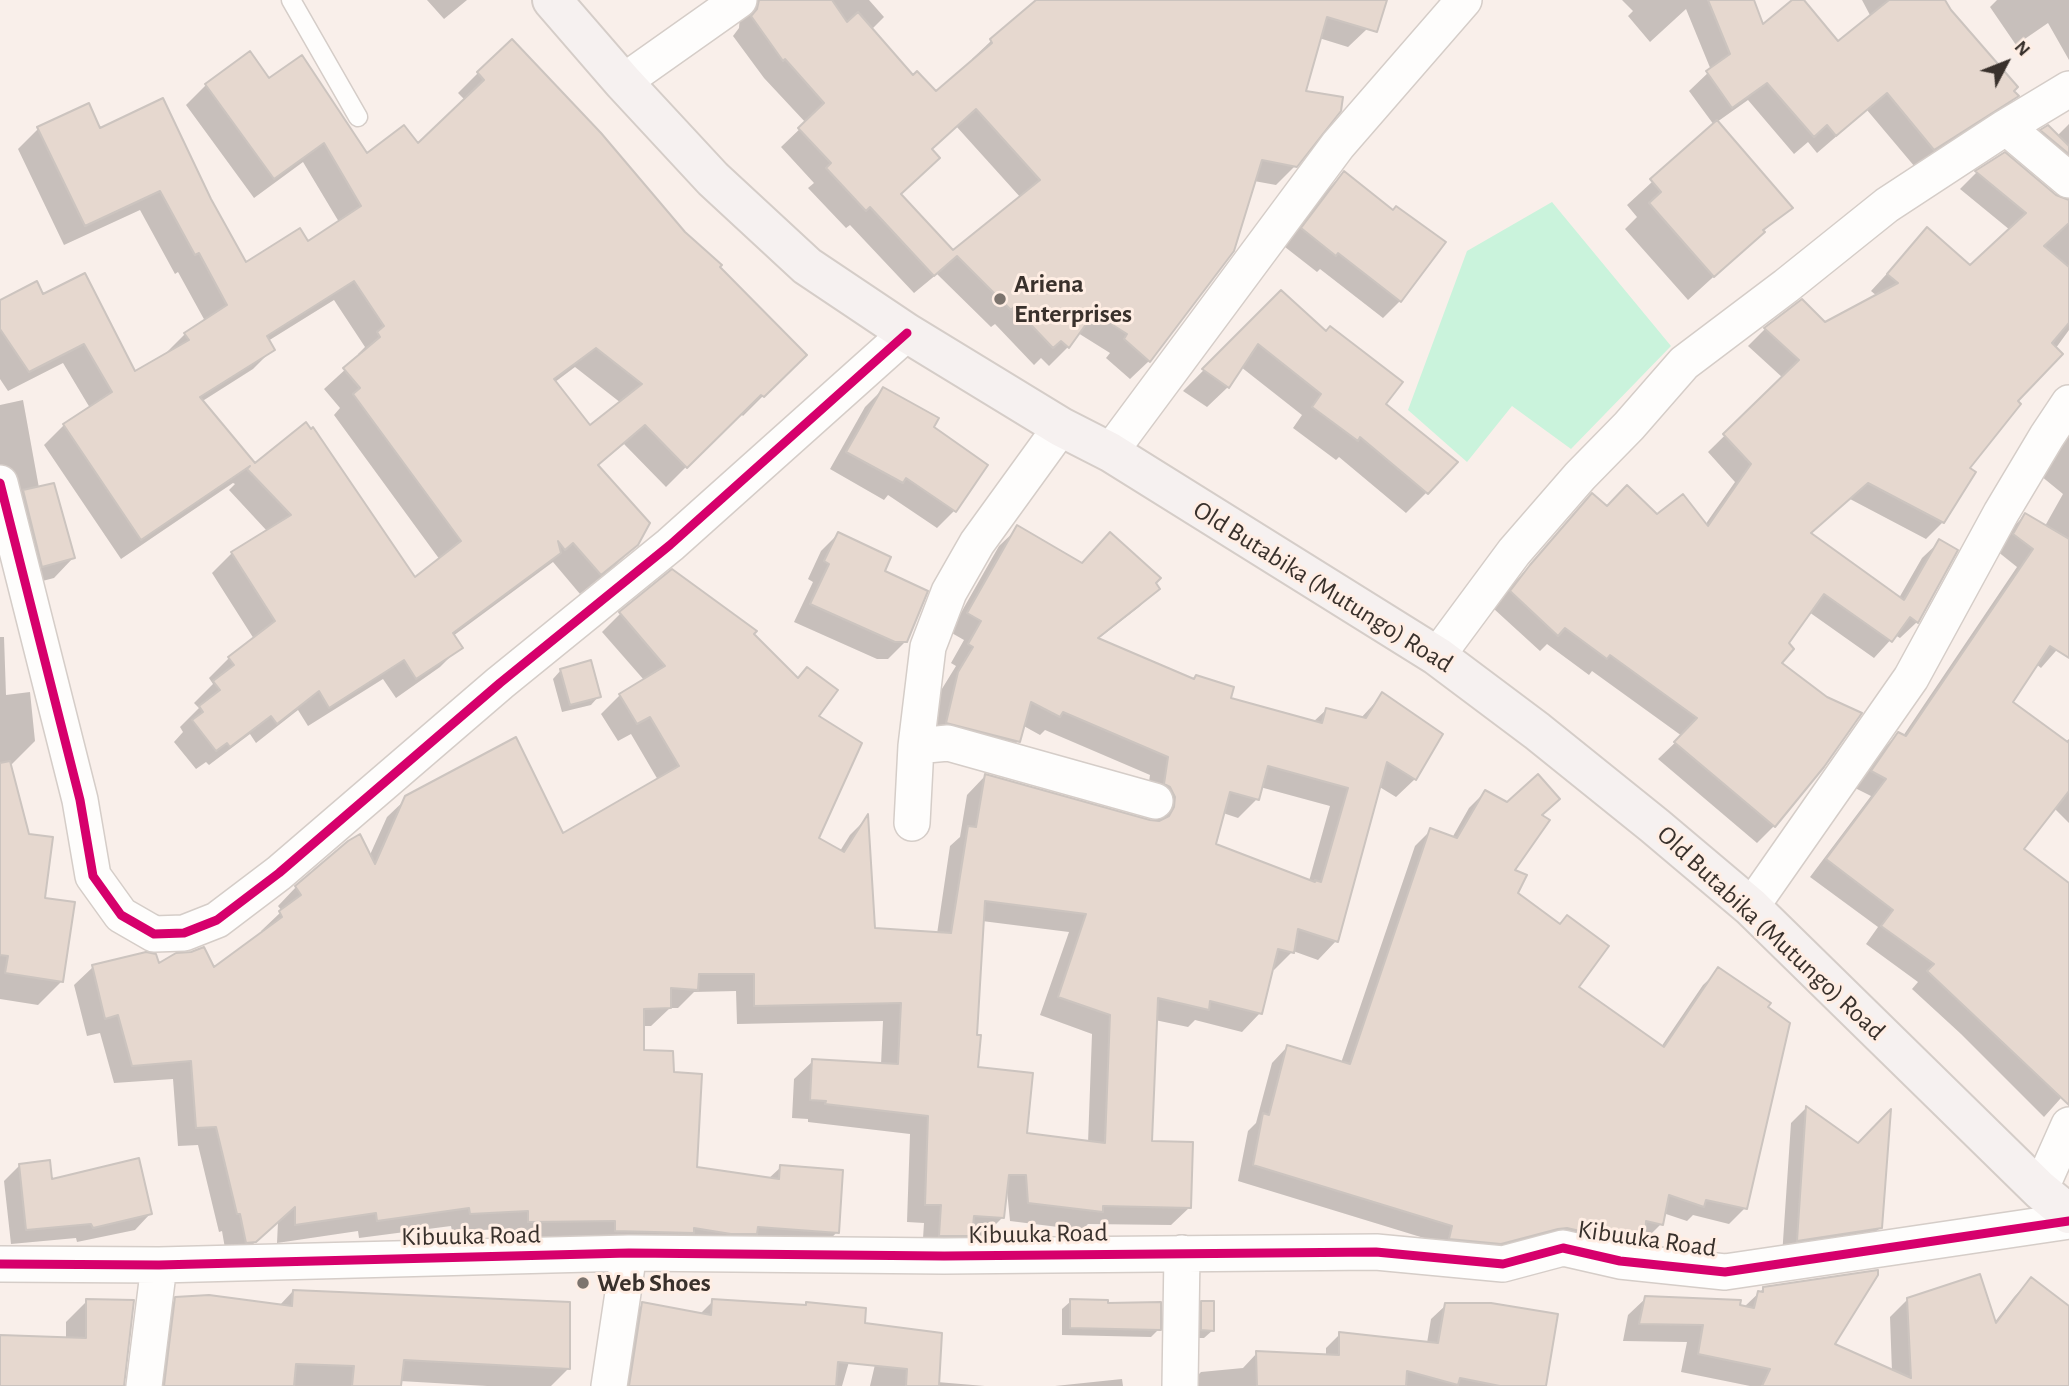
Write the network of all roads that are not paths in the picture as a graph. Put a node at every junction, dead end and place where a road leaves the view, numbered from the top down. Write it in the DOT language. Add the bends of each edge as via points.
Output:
graph roads {
  1 [pos="291,0"];
  2 [pos="552,0"];
  3 [pos="739,0"];
  4 [pos="1464,0"];
  5 [pos="623,82"];
  6 [pos="2069,89"];
  7 [pos="358,117"];
  8 [pos="2006,127"];
  9 [pos="2069,180"];
  10 [pos="907,333"];
  11 [pos="2069,403"];
  12 [pos="1061,427"];
  13 [pos="1110,452"];
  14 [pos="0,483"];
  15 [pos="1437,656"];
  16 [pos="916,746"];
  17 [pos="1155,801"];
  18 [pos="912,823"];
  19 [pos="1751,907"];
  20 [pos="2069,1125"];
  21 [pos="2040,1190"];
  22 [pos="2069,1214"];
  23 [pos="2069,1221"];
  24 [pos="629,1253"];
  25 [pos="1182,1253"];
  26 [pos="0,1264"];
  27 [pos="159,1265"];
  28 [pos="144,1386"];
  29 [pos="609,1386"];
  30 [pos="1180,1386"];
  1 -- 7 [label="lane"];
  2 -- 5 [label="main road, Old Butabika (Mutungo) Road"];
  3 -- 5 [label="street"];
  4 -- 13 [label="street" via="1338,145"];
  5 -- 10 [label="main road, Old Butabika (Mutungo) Road" via="713,179 807,266"];
  6 -- 8 [label="street"];
  8 -- 9 [label="street"];
  8 -- 15 [label="street" via="1887,205 1684,363 1514,552"];
  10 -- 12 [label="main road, Old Butabika (Mutungo) Road"];
  10 -- 14 [label="street" via="670,545 500,683 279,873 217,919 184,933 154,934 121,915 93,876 80,800"];
  11 -- 19 [label="street" via="2001,513 1911,678"];
  12 -- 13 [label="main road, Old Butabika (Mutungo) Road"];
  12 -- 16 [label="street" via="977,544 949,592 928,648"];
  13 -- 15 [label="main road, Old Butabika (Mutungo) Road"];
  15 -- 19 [label="main road, Old Butabika (Mutungo) Road" via="1537,731"];
  16 -- 17 [label="street" via="947,743"];
  16 -- 18 [label="street"];
  19 -- 21 [label="main road, Old Butabika (Mutungo) Road"];
  20 -- 21 [label="street"];
  21 -- 22 [label="main road, Old Butabika (Mutungo) Road"];
  23 -- 25 [label="street, Kibuuka Road" via="1725,1272 1620,1261 1563,1248 1503,1264 1377,1252"];
  24 -- 25 [label="street, Kibuuka Road"];
  24 -- 27 [label="street, Kibuuka Road"];
  24 -- 29 [label="street"];
  25 -- 30 [label="street"];
  26 -- 27 [label="street, Kibuuka Road"];
  27 -- 28 [label="street"];
}
